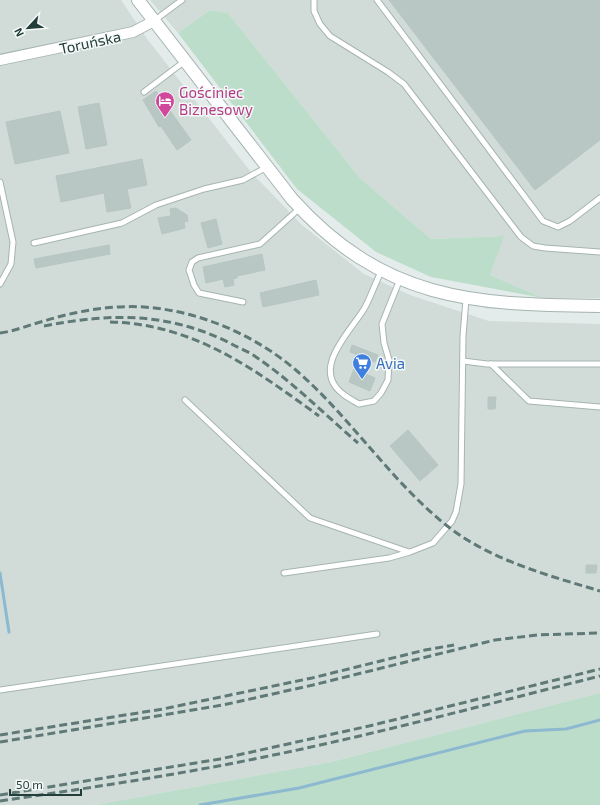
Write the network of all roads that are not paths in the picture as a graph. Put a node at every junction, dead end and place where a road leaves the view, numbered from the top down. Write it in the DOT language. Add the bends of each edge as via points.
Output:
graph roads {
  1 [pos="138,0"];
  2 [pos="182,0"];
  3 [pos="314,0"];
  4 [pos="377,0"];
  5 [pos="154,21"];
  6 [pos="0,60"];
  7 [pos="185,61"];
  8 [pos="144,92"];
  9 [pos="267,167"];
  10 [pos="0,182"];
  11 [pos="600,198"];
  12 [pos="300,208"];
  13 [pos="34,243"];
  14 [pos="600,252"];
  15 [pos="382,270"];
  16 [pos="400,279"];
  17 [pos="0,284"];
  18 [pos="466,299"];
  19 [pos="243,302"];
  20 [pos="600,306"];
  21 [pos="463,361"];
  22 [pos="491,364"];
  23 [pos="600,364"];
  24 [pos="185,400"];
  25 [pos="600,407"];
  26 [pos="410,552"];
  27 [pos="284,573"];
  28 [pos="377,634"];
  29 [pos="0,690"];
  1 -- 5 [label="street"];
  2 -- 5 [label="lane"];
  3 -- 14 [label="lane" via="314,11 330,36 404,84 521,237 533,246"];
  4 -- 11 [label="lane" via="543,221 558,227"];
  5 -- 6 [label="street, Toruńska" via="133,32"];
  5 -- 7 [label="street"];
  7 -- 8 [label="lane"];
  7 -- 9 [label="street"];
  9 -- 12 [label="street"];
  9 -- 13 [label="lane" via="243,180 204,189 156,205 122,223"];
  10 -- 17 [label="lane" via="13,242 11,264"];
  12 -- 15 [label="street" via="335,240"];
  12 -- 19 [label="lane" via="260,244 198,258 192,262 189,270 199,294"];
  15 -- 16 [label="street"];
  15 -- 16 [label="lane" via="365,308 339,344 332,360 331,375 335,384 342,394 359,404 374,401 388,380 389,360 382,324"];
  16 -- 18 [label="street" via="436,292"];
  18 -- 20 [label="street" via="513,304"];
  18 -- 21 [label="lane"];
  21 -- 22 [label="lane"];
  21 -- 26 [label="lane" via="461,484 456,512 452,521 433,543"];
  22 -- 23 [label="lane"];
  22 -- 25 [label="lane" via="529,401"];
  24 -- 26 [label="lane" via="310,518"];
  26 -- 27 [label="lane" via="389,558"];
  28 -- 29 [label="lane"];
}
